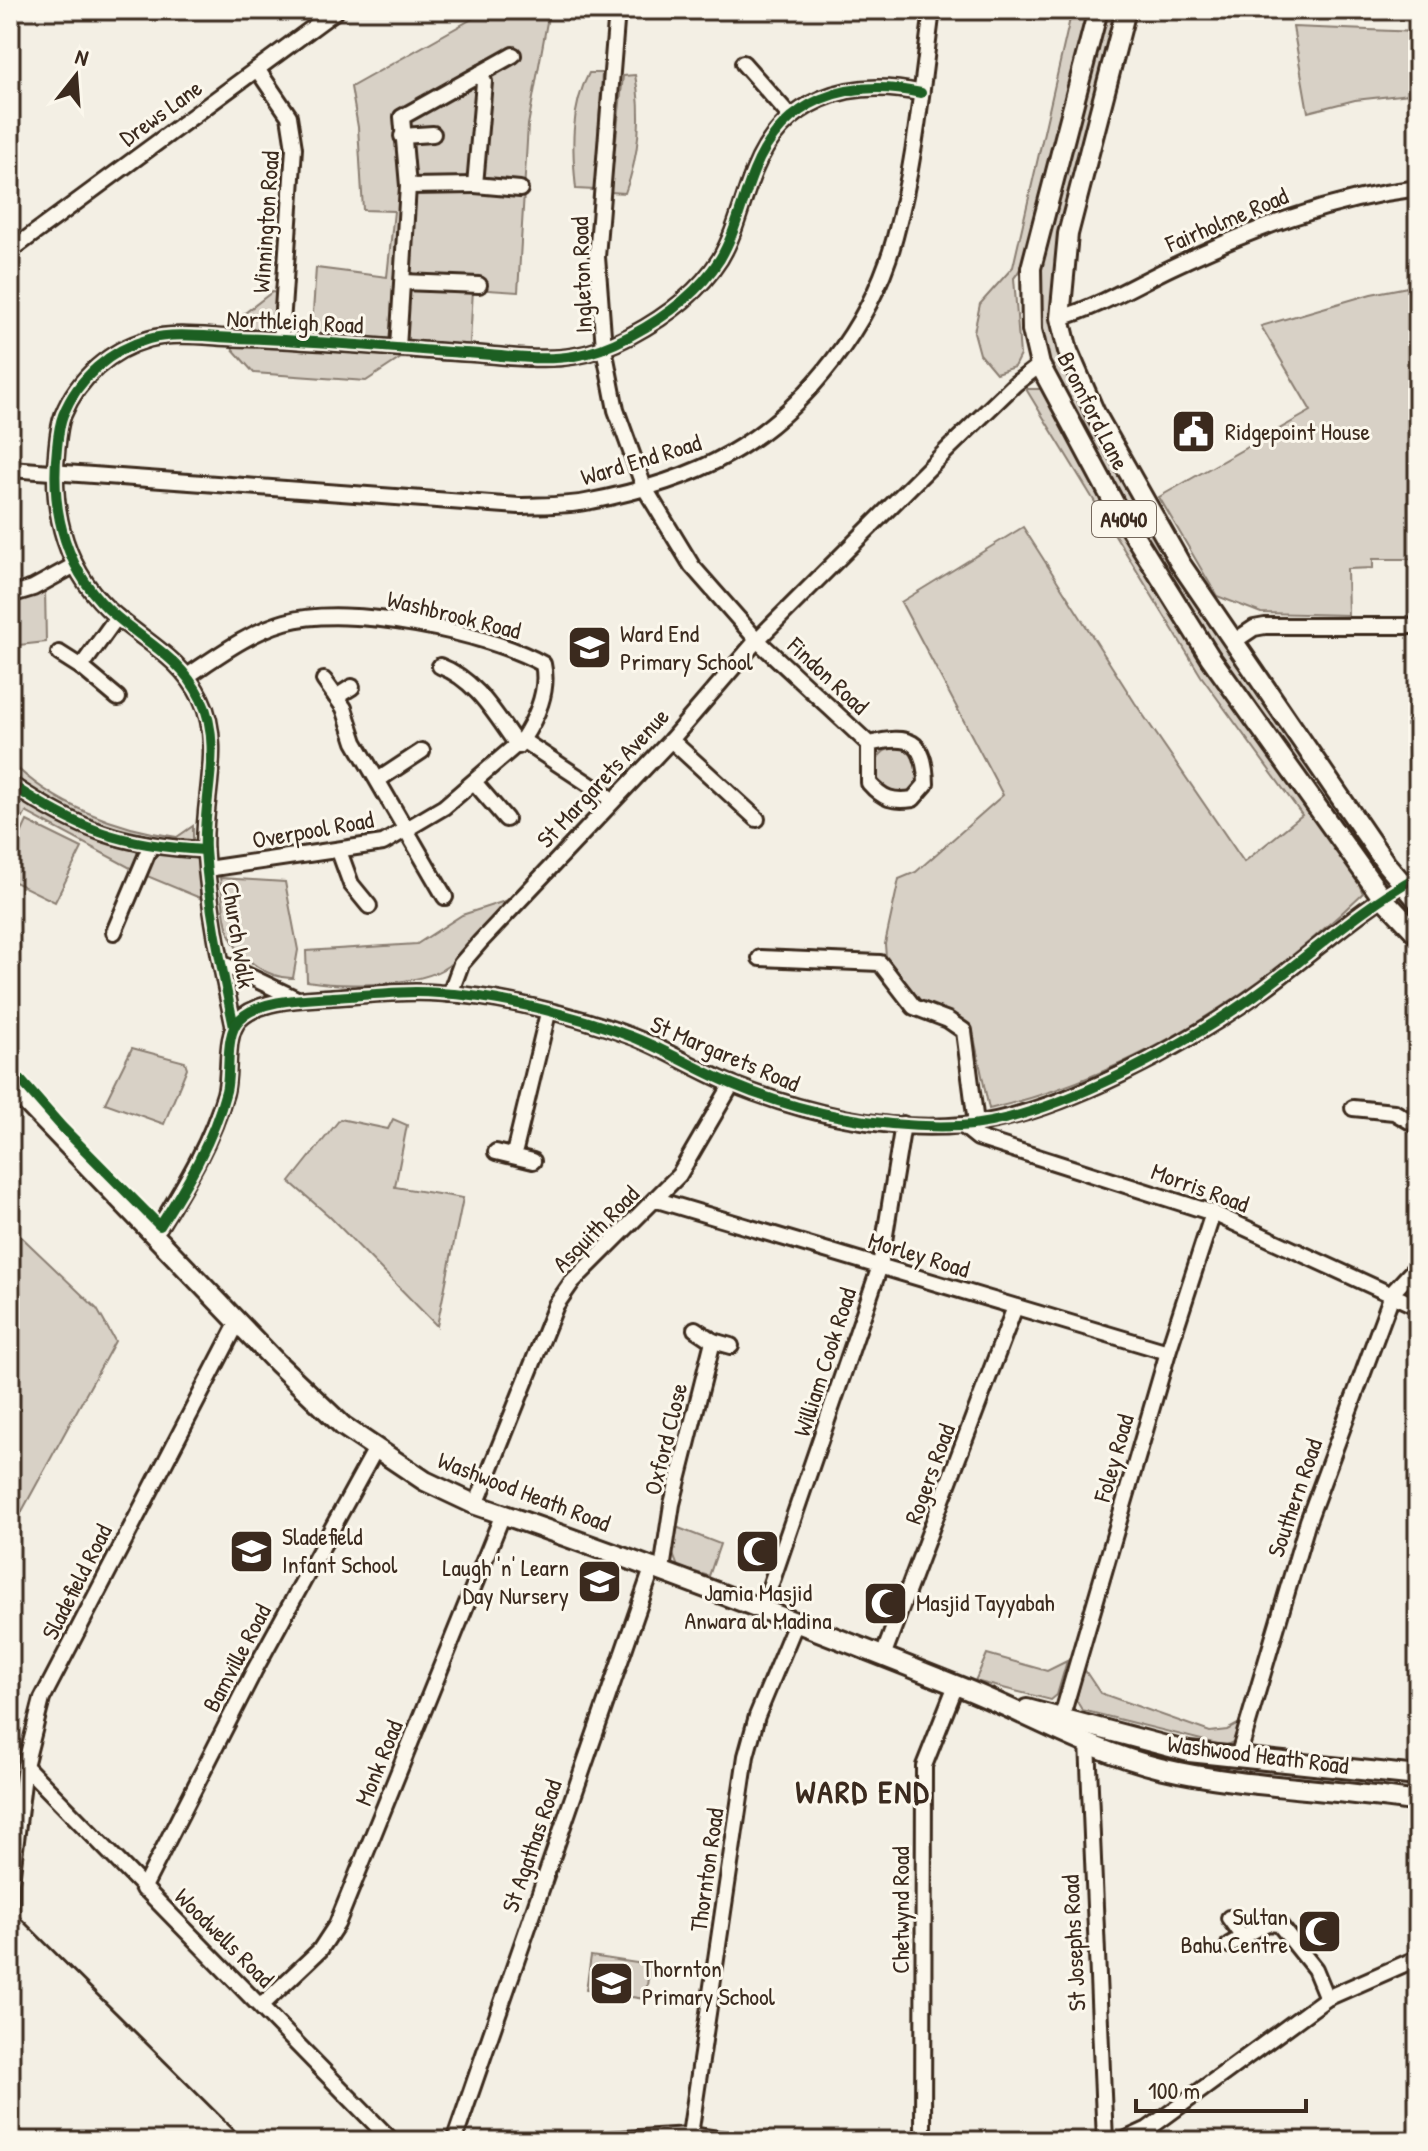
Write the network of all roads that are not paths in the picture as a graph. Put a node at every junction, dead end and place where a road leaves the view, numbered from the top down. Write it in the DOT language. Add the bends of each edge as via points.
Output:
graph roads {
  1 [pos="337,10"];
  2 [pos="617,10"];
  3 [pos="932,10"];
  4 [pos="1126,10"];
  5 [pos="1098,11"];
  6 [pos="513,55"];
  7 [pos="743,63"];
  8 [pos="257,69"];
  9 [pos="481,73"];
  10 [pos="921,93"];
  11 [pos="790,116"];
  12 [pos="433,134"];
  13 [pos="402,136"];
  14 [pos="475,185"];
  15 [pos="408,186"];
  16 [pos="1418,188"];
  17 [pos="520,189"];
  18 [pos="10,251"];
  19 [pos="403,282"];
  20 [pos="479,285"];
  21 [pos="1060,318"];
  22 [pos="281,339"];
  23 [pos="398,348"];
  24 [pos="604,348"];
  25 [pos="1040,365"];
  26 [pos="10,469"];
  27 [pos="54,473"];
  28 [pos="644,487"];
  29 [pos="75,565"];
  30 [pos="10,595"];
  31 [pos="1214,615"];
  32 [pos="117,617"];
  33 [pos="1418,626"];
  34 [pos="1193,630"];
  35 [pos="757,640"];
  36 [pos="1233,642"];
  37 [pos="59,653"];
  38 [pos="440,666"];
  39 [pos="81,667"];
  40 [pos="189,675"];
  41 [pos="324,680"];
  42 [pos="352,687"];
  43 [pos="336,697"];
  44 [pos="118,698"];
  45 [pos="671,740"];
  46 [pos="520,743"];
  47 [pos="869,744"];
  48 [pos="422,751"];
  49 [pos="378,780"];
  50 [pos="475,783"];
  51 [pos="10,784"];
  52 [pos="613,800"];
  53 [pos="506,819"];
  54 [pos="757,819"];
  55 [pos="406,830"];
  56 [pos="150,847"];
  57 [pos="205,850"];
  58 [pos="339,851"];
  59 [pos="207,869"];
  60 [pos="1410,881"];
  61 [pos="1381,896"];
  62 [pos="445,897"];
  63 [pos="1418,901"];
  64 [pos="369,906"];
  65 [pos="114,932"];
  66 [pos="1418,935"];
  67 [pos="760,958"];
  68 [pos="221,963"];
  69 [pos="450,994"];
  70 [pos="295,998"];
  71 [pos="548,1013"];
  72 [pos="234,1027"];
  73 [pos="732,1084"];
  74 [pos="10,1085"];
  75 [pos="1353,1108"];
  76 [pos="903,1124"];
  77 [pos="970,1124"];
  78 [pos="1418,1126"];
  79 [pos="496,1152"];
  80 [pos="514,1154"];
  81 [pos="533,1161"];
  82 [pos="657,1200"];
  83 [pos="1213,1213"];
  84 [pos="157,1231"];
  85 [pos="1418,1265"];
  86 [pos="880,1266"];
  87 [pos="1393,1292"];
  88 [pos="1015,1307"];
  89 [pos="1418,1307"];
  90 [pos="238,1322"];
  91 [pos="695,1329"];
  92 [pos="713,1341"];
  93 [pos="731,1346"];
  94 [pos="1168,1352"];
  95 [pos="375,1450"];
  96 [pos="476,1505"];
  97 [pos="503,1514"];
  98 [pos="658,1568"];
  99 [pos="763,1607"];
  100 [pos="797,1620"];
  101 [pos="883,1656"];
  102 [pos="956,1685"];
  103 [pos="1008,1706"];
  104 [pos="1062,1716"];
  105 [pos="1088,1742"];
  106 [pos="1238,1757"];
  107 [pos="25,1766"];
  108 [pos="1418,1776"];
  109 [pos="1238,1782"];
  110 [pos="1418,1802"];
  111 [pos="11,1882"];
  112 [pos="143,1889"];
  113 [pos="1229,1918"];
  114 [pos="10,1928"];
  115 [pos="1242,1936"];
  116 [pos="1229,1945"];
  117 [pos="1418,1958"];
  118 [pos="1327,1998"];
  119 [pos="261,2006"];
  120 [pos="690,2135"];
  121 [pos="392,2141"];
  122 [pos="454,2141"];
  123 [pos="588,2141"];
  124 [pos="732,2141"];
  125 [pos="923,2141"];
  126 [pos="1105,2141"];
  127 [pos="1122,2141"];
  1 -- 8 [label="street, Drews Lane"];
  2 -- 24 [label="street, Ingleton Road" via="599,212 598,299"];
  3 -- 10 [label="street, Ward End Road"];
  4 -- 21 [label="main road, Bromford Lane / A4040" via="1068,234"];
  5 -- 25 [label="main road, Bromford Lane / A4040" via="1031,268 1032,330"];
  6 -- 9 [label="street"];
  7 -- 11 [label="street"];
  8 -- 18 [label="street, Drews Lane"];
  8 -- 22 [label="street, Winnington Road" via="289,116 294,148"];
  9 -- 13 [label="street" via="402,117"];
  9 -- 14 [label="street"];
  10 -- 11 [label="street, Northleigh Road" via="848,90 810,102"];
  10 -- 28 [label="street, Ward End Road" via="895,237 878,286 833,359 752,439 687,473"];
  11 -- 24 [label="street, Northleigh Road" via="755,166 726,246 707,276 655,321"];
  12 -- 13 [label="street"];
  13 -- 15 [label="street"];
  14 -- 15 [label="street"];
  14 -- 17 [label="street"];
  15 -- 19 [label="street"];
  16 -- 21 [label="street, Fairholme Road" via="1302,212"];
  19 -- 20 [label="street"];
  19 -- 23 [label="street"];
  21 -- 31 [label="main road, Bromford Lane / A4040" via="1095,413"];
  22 -- 23 [label="street, Northleigh Road"];
  22 -- 27 [label="street, Northleigh Road" via="151,338 118,353 76,388 61,419"];
  23 -- 24 [label="street, Northleigh Road" via="549,358"];
  24 -- 28 [label="street, Ingleton Road" via="616,410"];
  25 -- 34 [label="main road, Bromford Lane / A4040" via="1114,503"];
  25 -- 35 [label="street, St Margarets Avenue"];
  26 -- 27 [label="street, Ward End Road"];
  27 -- 28 [label="street, Ward End Road" via="519,506 584,503"];
  27 -- 29 [label="street, Northleigh Road" via="55,506"];
  28 -- 35 [label="street, Ingleton Road" via="692,566"];
  29 -- 30 [label="street"];
  29 -- 32 [label="street, Northleigh Road" via="91,592"];
  31 -- 34 [label="main road"];
  31 -- 36 [label="main road, Bromford Lane / A4040"];
  32 -- 39 [label="street"];
  32 -- 40 [label="street, Northleigh Road"];
  33 -- 36 [label="street" via="1265,626"];
  34 -- 61 [label="main road, Bromford Lane / A4040"];
  35 -- 45 [label="street, St Margarets Avenue"];
  35 -- 47 [label="street, Findon Road"];
  36 -- 60 [label="main road, Bromford Lane / A4040"];
  37 -- 39 [label="street"];
  38 -- 46 [label="street" via="461,674"];
  39 -- 44 [label="street"];
  40 -- 46 [label="street, Washbrook Road" via="241,641 287,621 381,617 422,624 543,664 546,677 539,706"];
  40 -- 57 [label="street, Northleigh Road" via="212,736"];
  41 -- 43 [label="street"];
  42 -- 43 [label="street"];
  43 -- 49 [label="street"];
  45 -- 52 [label="street, St Margarets Avenue"];
  45 -- 54 [label="street"];
  46 -- 50 [label="street, Overpool Road"];
  46 -- 52 [label="street"];
  47 -- 47 [label="street, Findon Road" via="903,738 917,745 926,762 926,784 913,799 896,801 869,783"];
  48 -- 49 [label="street"];
  49 -- 55 [label="street"];
  50 -- 53 [label="street"];
  50 -- 55 [label="street, Overpool Road"];
  51 -- 56 [label="street" via="98,833"];
  52 -- 69 [label="street, St Margarets Avenue" via="461,964"];
  55 -- 58 [label="street, Overpool Road" via="383,843"];
  55 -- 62 [label="street"];
  56 -- 57 [label="street"];
  56 -- 65 [label="street"];
  57 -- 59 [label="street, Church Walk"];
  58 -- 59 [label="street, Overpool Road"];
  58 -- 64 [label="street" via="351,884"];
  59 -- 68 [label="street, Church Walk"];
  60 -- 61 [label="street, St Margarets Road"];
  60 -- 63 [label="main road, Bromford Lane / A4040"];
  61 -- 66 [label="main road, Bromford Lane / A4040"];
  61 -- 77 [label="street, St Margarets Road" via="1220,1020 1048,1107"];
  67 -- 77 [label="street" via="880,963 914,1007 964,1031"];
  68 -- 70 [label="street, Church Walk"];
  68 -- 72 [label="street, Church Walk"];
  69 -- 70 [label="street, St Margarets Road"];
  69 -- 71 [label="street, St Margarets Road"];
  70 -- 72 [label="street, St Margarets Road" via="242,1016"];
  71 -- 73 [label="street, St Margarets Road" via="632,1036"];
  71 -- 80 [label="street"];
  72 -- 84 [label="street" via="226,1090 211,1134 195,1171"];
  73 -- 76 [label="street, St Margarets Road" via="811,1112"];
  73 -- 82 [label="street, Asquith Road" via="679,1175"];
  74 -- 84 [label="main road, Washwood Heath Road"];
  75 -- 78 [label="street" via="1394,1112"];
  76 -- 77 [label="street, St Margarets Road"];
  76 -- 86 [label="street, William Cook Road"];
  77 -- 83 [label="street, Morris Road" via="978,1138"];
  79 -- 80 [label="street"];
  80 -- 81 [label="street"];
  82 -- 86 [label="street, Morley Road"];
  82 -- 96 [label="street, Asquith Road" via="572,1282 556,1305"];
  83 -- 87 [label="street, Morris Road"];
  83 -- 94 [label="street, Foley Road"];
  84 -- 90 [label="main road, Washwood Heath Road"];
  85 -- 87 [label="street, Southern Road"];
  86 -- 88 [label="street, Morley Road"];
  86 -- 99 [label="street, William Cook Road"];
  87 -- 89 [label="street, Morris Road"];
  87 -- 106 [label="street, Southern Road" via="1308,1521"];
  88 -- 94 [label="street, Morley Road"];
  88 -- 101 [label="street, Rogers Road"];
  90 -- 95 [label="main road, Washwood Heath Road" via="343,1426"];
  90 -- 107 [label="street, Sladefield Road" via="42,1699"];
  91 -- 92 [label="street"];
  92 -- 93 [label="street"];
  92 -- 98 [label="street, Oxford Close"];
  94 -- 104 [label="street, Foley Road"];
  95 -- 96 [label="main road, Washwood Heath Road"];
  95 -- 112 [label="street, Bamville Road" via="261,1657"];
  96 -- 97 [label="main road, Washwood Heath Road"];
  97 -- 98 [label="main road, Washwood Heath Road"];
  97 -- 119 [label="street, Monk Road" via="337,1924 320,1950"];
  98 -- 99 [label="main road, Washwood Heath Road"];
  98 -- 122 [label="street, St Agathas Road"];
  99 -- 100 [label="main road, Washwood Heath Road"];
  100 -- 101 [label="main road, Washwood Heath Road"];
  100 -- 120 [label="street, Thornton Road" via="746,1756"];
  101 -- 102 [label="main road, Washwood Heath Road"];
  102 -- 103 [label="main road, Washwood Heath Road"];
  102 -- 125 [label="street, Chetwynd Road" via="924,1766"];
  103 -- 104 [label="main road, Washwood Heath Road"];
  103 -- 105 [label="main road, Washwood Heath Road"];
  104 -- 106 [label="main road, Washwood Heath Road" via="1189,1752"];
  105 -- 109 [label="main road, Washwood Heath Road" via="1158,1767"];
  105 -- 126 [label="street, St Josephs Road"];
  106 -- 108 [label="main road, Washwood Heath Road"];
  106 -- 109 [label="main road"];
  107 -- 111 [label="street, Sladefield Road"];
  107 -- 112 [label="street, Woodwells Road"];
  109 -- 110 [label="main road, Washwood Heath Road"];
  111 -- 114 [label="street, Sladefield Road, bridge"];
  112 -- 119 [label="street, Woodwells Road"];
  113 -- 115 [label="street"];
  115 -- 116 [label="street"];
  115 -- 118 [label="street" via="1267,1923 1285,1929 1315,1969"];
  117 -- 118 [label="street"];
  118 -- 127 [label="street" via="1148,2129"];
  119 -- 121 [label="street, Woodwells Road"];
  120 -- 123 [label="street"];
  120 -- 124 [label="street"];
}
